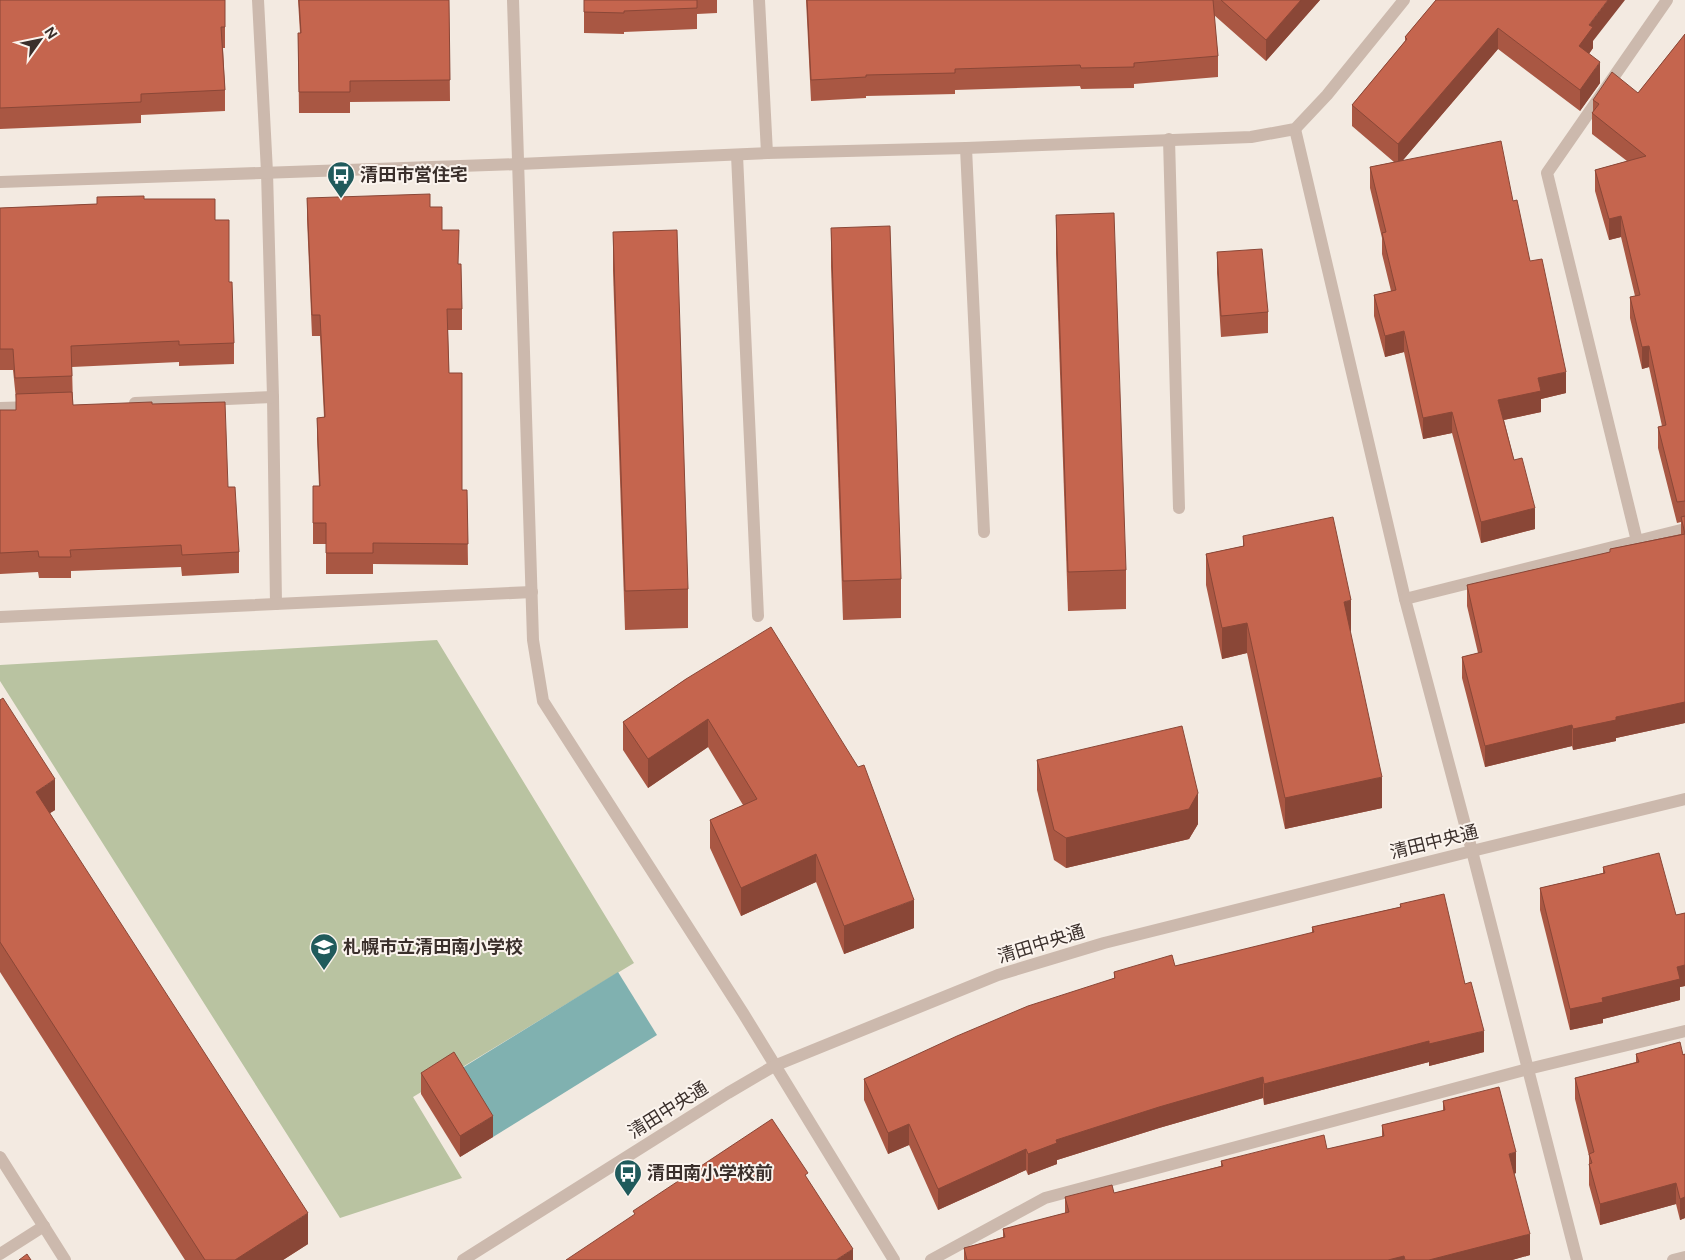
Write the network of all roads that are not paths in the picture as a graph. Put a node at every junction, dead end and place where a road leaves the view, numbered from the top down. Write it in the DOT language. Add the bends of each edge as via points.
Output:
graph roads {
  1 [pos="258,0"];
  2 [pos="513,0"];
  3 [pos="759,0"];
  4 [pos="1404,0"];
  5 [pos="1667,0"];
  6 [pos="1294,129"];
  7 [pos="1169,139"];
  8 [pos="966,148"];
  9 [pos="766,153"];
  10 [pos="737,155"];
  11 [pos="519,164"];
  12 [pos="267,172"];
  13 [pos="0,182"];
  14 [pos="273,397"];
  15 [pos="127,403"];
  16 [pos="49,406"];
  17 [pos="0,408"];
  18 [pos="1179,508"];
  19 [pos="1685,529"];
  20 [pos="984,532"];
  21 [pos="1637,541"];
  22 [pos="532,592"];
  23 [pos="1405,599"];
  24 [pos="276,604"];
  25 [pos="758,616"];
  26 [pos="0,617"];
  27 [pos="1685,798"];
  28 [pos="1472,850"];
  29 [pos="1685,1031"];
  30 [pos="774,1066"];
  31 [pos="1528,1069"];
  32 [pos="0,1157"];
  33 [pos="44,1226"];
  34 [pos="0,1254"];
  35 [pos="1685,1257"];
  36 [pos="65,1260"];
  37 [pos="463,1260"];
  38 [pos="894,1260"];
  39 [pos="932,1260"];
  40 [pos="1576,1260"];
  41 [pos="1673,1260"];
  1 -- 12 [label="street"];
  2 -- 11 [label="street"];
  3 -- 9 [label="street"];
  4 -- 6 [label="street" via="1327,95"];
  5 -- 21 [label="street" via="1547,173"];
  6 -- 7 [label="street" via="1252,137"];
  6 -- 23 [label="street"];
  7 -- 8 [label="street"];
  7 -- 18 [label="street"];
  8 -- 9 [label="street"];
  8 -- 20 [label="street"];
  9 -- 10 [label="street"];
  10 -- 11 [label="street"];
  10 -- 25 [label="street"];
  11 -- 12 [label="street"];
  11 -- 22 [label="street"];
  12 -- 13 [label="street"];
  12 -- 14 [label="street"];
  14 -- 15 [label="street"];
  14 -- 24 [label="street"];
  16 -- 17 [label="street"];
  19 -- 21 [label="street"];
  21 -- 23 [label="street"];
  22 -- 24 [label="street"];
  22 -- 30 [label="street" via="533,640 543,701"];
  23 -- 28 [label="street"];
  24 -- 26 [label="street"];
  27 -- 28 [label="street, 清田中央通"];
  28 -- 30 [label="street, 清田中央通" via="1104,943 998,975"];
  28 -- 31 [label="street"];
  29 -- 31 [label="street"];
  30 -- 37 [label="street, 清田中央通"];
  30 -- 38 [label="street"];
  31 -- 39 [label="street" via="1045,1198"];
  31 -- 40 [label="street"];
  32 -- 33 [label="street"];
  33 -- 34 [label="street"];
  33 -- 36 [label="street"];
  35 -- 41 [label="street"];
}
